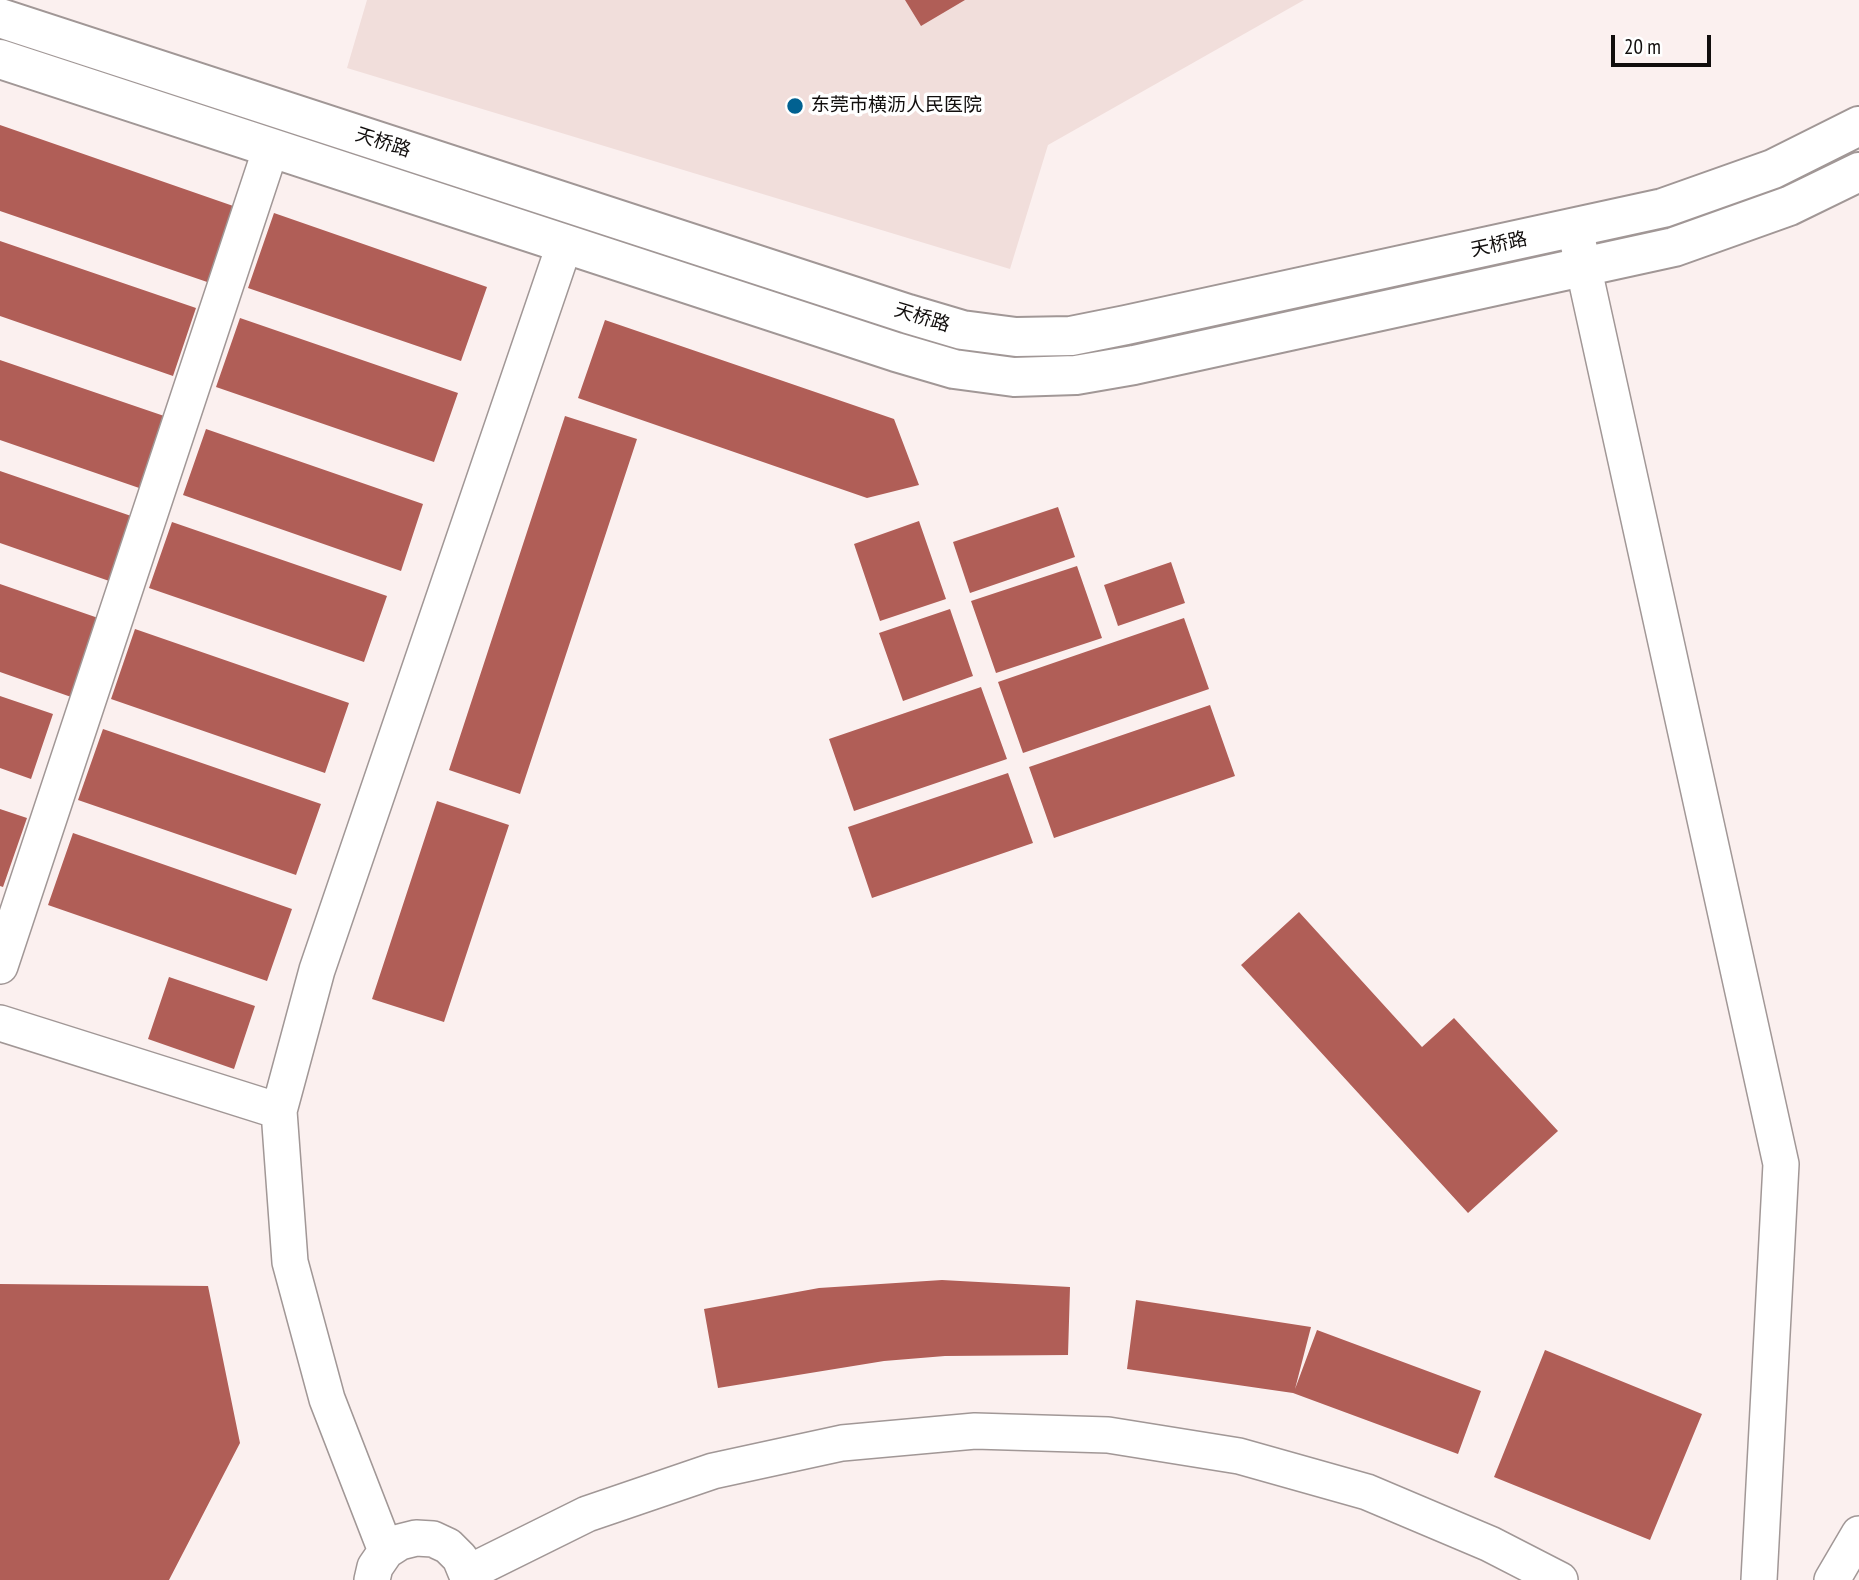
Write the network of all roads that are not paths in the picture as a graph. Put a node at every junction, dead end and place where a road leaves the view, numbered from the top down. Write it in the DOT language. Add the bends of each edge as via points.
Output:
graph roads {
  1 [pos="0,18"];
  2 [pos="0,60"];
  3 [pos="1859,126"];
  4 [pos="271,148"];
  5 [pos="1859,172"];
  6 [pos="1575,229"];
  7 [pos="565,243"];
  8 [pos="1584,268"];
  9 [pos="0,966"];
  10 [pos="0,1023"];
  11 [pos="279,1111"];
  12 [pos="1859,1534"];
  13 [pos="379,1566"];
  14 [pos="468,1577"];
  15 [pos="1560,1580"];
  16 [pos="1759,1580"];
  17 [pos="1832,1580"];
  1 -- 6 [label="main road, 天桥路" via="962,330 1016,337 1071,336"];
  2 -- 4 [label="main road, 天桥路"];
  3 -- 6 [label="main road, 天桥路" via="1719,191"];
  4 -- 7 [label="main road, 天桥路"];
  4 -- 9 [label="street"];
  5 -- 8 [label="main road, 天桥路" via="1733,228"];
  6 -- 8 [label="street"];
  7 -- 8 [label="main road, 天桥路" via="897,352 954,369 1014,377 1076,375 1134,365"];
  7 -- 11 [label="street" via="317,970"];
  8 -- 16 [label="street" via="1782,1164"];
  10 -- 11 [label="street"];
  11 -- 13 [label="street" via="289,1262"];
  12 -- 17 [label="street"];
  13 -- 14 [label="street" via="400,1542 433,1539 460,1558"];
  14 -- 15 [label="street" via="587,1514 713,1471 842,1443 975,1431 1108,1436 1239,1456 1367,1492 1490,1544"];
}
